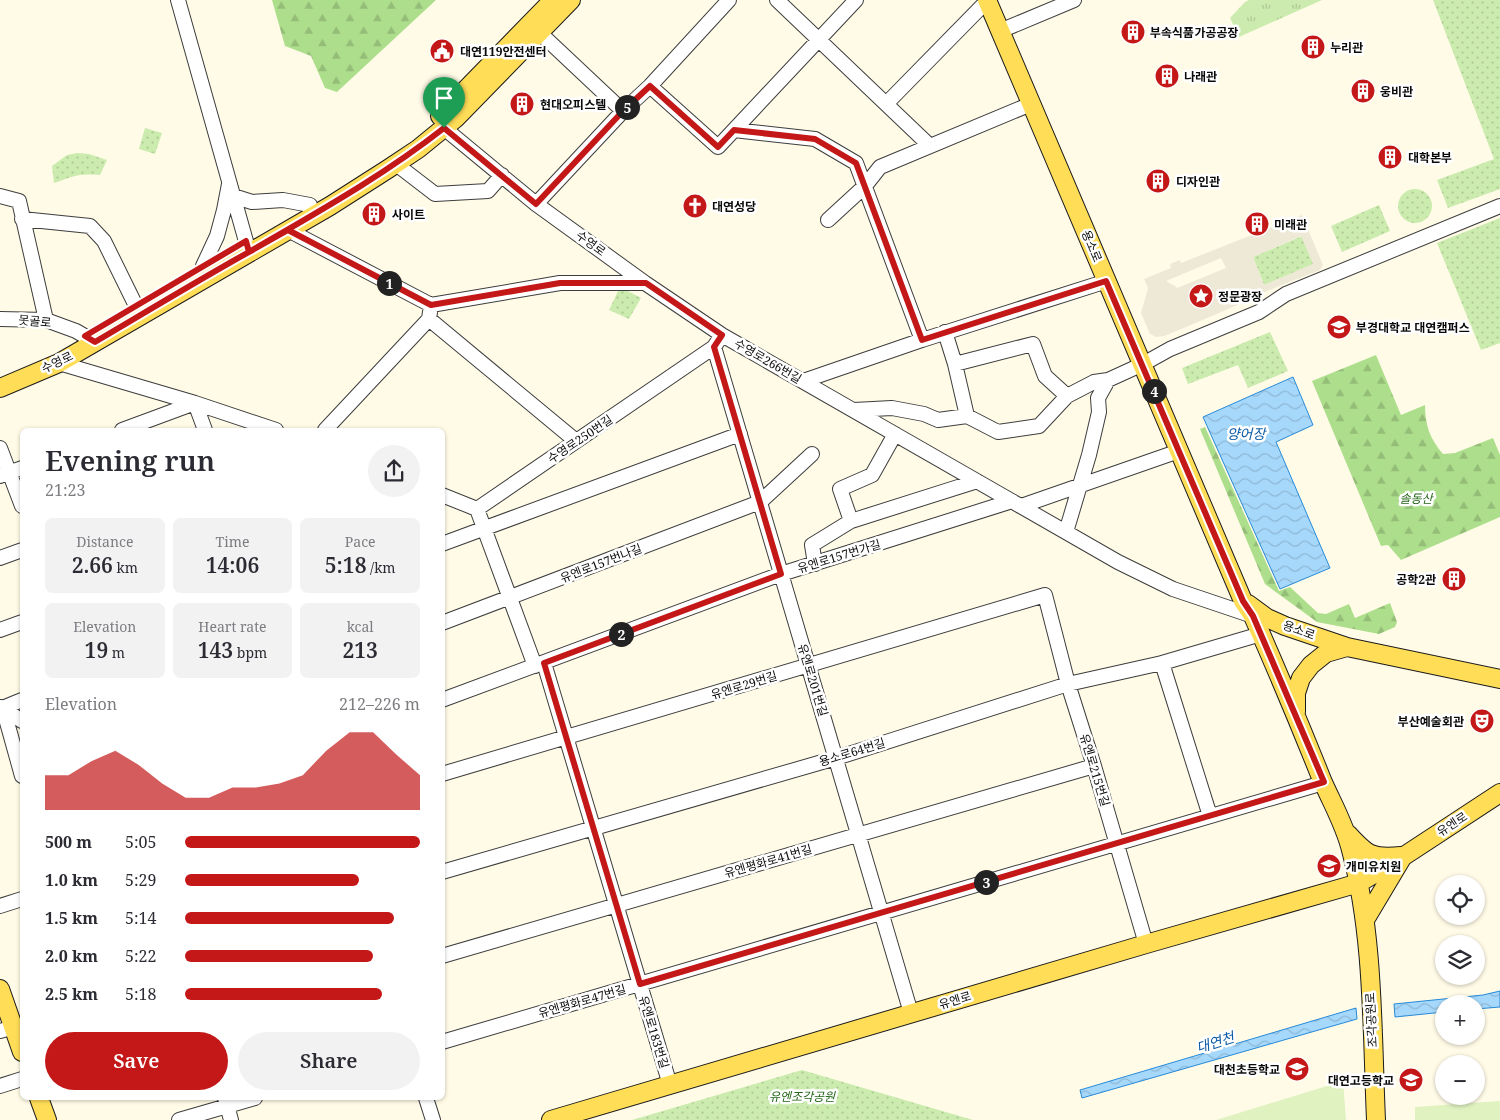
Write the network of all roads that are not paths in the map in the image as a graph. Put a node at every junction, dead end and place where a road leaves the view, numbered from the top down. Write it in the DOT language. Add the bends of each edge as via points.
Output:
graph roads {
  1 [pos="178,0"];
  2 [pos="553,0"];
  3 [pos="571,0"];
  4 [pos="729,0"];
  5 [pos="778,0"];
  6 [pos="856,0"];
  7 [pos="1074,0"];
  8 [pos="987,1"];
  9 [pos="1000,31"];
  10 [pos="539,32"];
  11 [pos="819,39"];
  12 [pos="650,86"];
  13 [pos="886,104"];
  14 [pos="1031,104"];
  15 [pos="623,111"];
  16 [pos="444,128"];
  17 [pos="734,130"];
  18 [pos="929,145"];
  19 [pos="396,164"];
  20 [pos="502,175"];
  21 [pos="229,181"];
  22 [pos="865,186"];
  23 [pos="0,196"];
  24 [pos="233,196"];
  25 [pos="536,204"];
  26 [pos="310,205"];
  27 [pos="1500,206"];
  28 [pos="22,219"];
  29 [pos="828,220"];
  30 [pos="288,230"];
  31 [pos="248,246"];
  32 [pos="204,266"];
  33 [pos="1106,281"];
  34 [pos="646,283"];
  35 [pos="136,306"];
  36 [pos="430,312"];
  37 [pos="0,319"];
  38 [pos="46,320"];
  39 [pos="945,332"];
  40 [pos="722,335"];
  41 [pos="90,339"];
  42 [pos="922,340"];
  43 [pos="714,347"];
  44 [pos="59,363"];
  45 [pos="955,364"];
  46 [pos="1143,364"];
  47 [pos="0,375"];
  48 [pos="1108,380"];
  49 [pos="803,381"];
  50 [pos="0,388"];
  51 [pos="1067,396"];
  52 [pos="194,403"];
  53 [pos="854,410"];
  54 [pos="966,416"];
  55 [pos="127,428"];
  56 [pos="203,428"];
  57 [pos="270,428"];
  58 [pos="327,428"];
  59 [pos="740,434"];
  60 [pos="895,434"];
  61 [pos="576,441"];
  62 [pos="0,448"];
  63 [pos="1179,451"];
  64 [pos="812,454"];
  65 [pos="11,472"];
  66 [pos="977,481"];
  67 [pos="1079,486"];
  68 [pos="445,496"];
  69 [pos="20,500"];
  70 [pos="760,502"];
  71 [pos="1017,504"];
  72 [pos="477,509"];
  73 [pos="851,521"];
  74 [pos="484,529"];
  75 [pos="1066,532"];
  76 [pos="445,543"];
  77 [pos="20,551"];
  78 [pos="0,558"];
  79 [pos="814,564"];
  80 [pos="781,574"];
  81 [pos="1044,596"];
  82 [pos="509,598"];
  83 [pos="1243,601"];
  84 [pos="1253,616"];
  85 [pos="445,622"];
  86 [pos="20,623"];
  87 [pos="0,630"];
  88 [pos="1261,634"];
  89 [pos="1347,647"];
  90 [pos="1162,663"];
  91 [pos="539,664"];
  92 [pos="808,666"];
  93 [pos="1500,679"];
  94 [pos="1068,684"];
  95 [pos="445,699"];
  96 [pos="20,701"];
  97 [pos="1,708"];
  98 [pos="1297,717"];
  99 [pos="20,720"];
  100 [pos="566,738"];
  101 [pos="836,758"];
  102 [pos="1094,766"];
  103 [pos="20,770"];
  104 [pos="445,773"];
  105 [pos="1324,782"];
  106 [pos="1500,793"];
  107 [pos="1210,816"];
  108 [pos="594,828"];
  109 [pos="1346,832"];
  110 [pos="858,834"];
  111 [pos="1116,844"];
  112 [pos="1404,856"];
  113 [pos="445,871"];
  114 [pos="1359,882"];
  115 [pos="20,900"];
  116 [pos="616,905"];
  117 [pos="0,906"];
  118 [pos="882,913"];
  119 [pos="1365,920"];
  120 [pos="1146,944"];
  121 [pos="445,955"];
  122 [pos="640,984"];
  123 [pos="0,989"];
  124 [pos="912,1013"];
  125 [pos="7,1029"];
  126 [pos="445,1041"];
  127 [pos="20,1049"];
  128 [pos="20,1080"];
  129 [pos="670,1085"];
  130 [pos="0,1086"];
  131 [pos="40,1100"];
  132 [pos="240,1100"];
  133 [pos="427,1100"];
  134 [pos="226,1102"];
  135 [pos="47,1120"];
  136 [pos="179,1120"];
  137 [pos="232,1120"];
  138 [pos="433,1120"];
  139 [pos="551,1120"];
  140 [pos="1376,1120"];
  1 -- 21 [label="street"];
  2 -- 26 [label="main road, 수영로" via="428,127 386,158"];
  3 -- 10 [label="main road, 수영로"];
  4 -- 12 [label="street"];
  5 -- 11 [label="street"];
  6 -- 11 [label="street"];
  7 -- 9 [label="street"];
  8 -- 9 [label="main road, 용소로"];
  8 -- 13 [label="street"];
  9 -- 14 [label="main road, 용소로"];
  10 -- 15 [label="street"];
  10 -- 16 [label="main road, 수영로"];
  11 -- 13 [label="street"];
  11 -- 17 [label="street"];
  12 -- 15 [label="street"];
  12 -- 17 [label="street" via="718,147"];
  13 -- 18 [label="street"];
  14 -- 18 [label="street"];
  14 -- 33 [label="main road, 용소로"];
  15 -- 25 [label="street"];
  16 -- 19 [label="main road, 수영로"];
  16 -- 20 [label="street, 수영로"];
  17 -- 22 [label="street" via="815,139 856,163"];
  18 -- 22 [label="street" via="880,167"];
  19 -- 20 [label="street" via="435,194 488,190"];
  19 -- 30 [label="main road, 수영로"];
  20 -- 25 [label="street, 수영로"];
  21 -- 24 [label="street"];
  21 -- 32 [label="street" via="224,210"];
  22 -- 29 [label="street"];
  22 -- 42 [label="street"];
  23 -- 28 [label="street" via="18,201"];
  24 -- 26 [label="street" via="252,202 283,200"];
  24 -- 31 [label="street"];
  25 -- 34 [label="street, 수영로"];
  26 -- 31 [label="main road, 수영로"];
  27 -- 46 [label="street" via="1286,294 1259,312 1170,349"];
  28 -- 35 [label="street" via="90,226 104,240"];
  28 -- 38 [label="street"];
  30 -- 31 [label="main road, 수영로"];
  30 -- 36 [label="street"];
  31 -- 32 [label="main road, 수영로"];
  31 -- 41 [label="main road, 수영로"];
  32 -- 35 [label="main road, 수영로"];
  33 -- 39 [label="street"];
  33 -- 46 [label="main road, 용소로"];
  34 -- 36 [label="street" via="560,283"];
  34 -- 40 [label="street, 수영로266번길"];
  35 -- 41 [label="main road, 수영로"];
  36 -- 58 [label="street"];
  36 -- 61 [label="street"];
  37 -- 38 [label="street, 못골로"];
  38 -- 41 [label="street, 못골로"];
  39 -- 42 [label="street"];
  39 -- 45 [label="street"];
  40 -- 43 [label="street"];
  40 -- 49 [label="street, 수영로266번길"];
  41 -- 44 [label="main road, 수영로"];
  41 -- 47 [label="main road, 수영로"];
  42 -- 49 [label="street"];
  43 -- 59 [label="street, 유엔로201번길"];
  43 -- 61 [label="street, 수영로250번길"];
  44 -- 50 [label="main road, 수영로"];
  44 -- 52 [label="street"];
  45 -- 51 [label="street" via="1033,344 1045,376"];
  45 -- 54 [label="street"];
  46 -- 48 [label="street"];
  46 -- 63 [label="main road, 용소로"];
  48 -- 51 [label="street" via="1094,382"];
  48 -- 67 [label="street" via="1098,398 1099,412"];
  49 -- 53 [label="street, 수영로266번길"];
  51 -- 54 [label="street" via="1038,426 998,432"];
  52 -- 55 [label="street"];
  52 -- 56 [label="street"];
  52 -- 57 [label="street"];
  53 -- 54 [label="street" via="892,408 938,420"];
  53 -- 60 [label="street, 수영로266번길"];
  59 -- 70 [label="street, 유엔로201번길"];
  59 -- 74 [label="street"];
  60 -- 66 [label="street, 수영로266번길"];
  60 -- 73 [label="street" via="872,475 840,489"];
  61 -- 72 [label="street, 수영로250번길"];
  62 -- 65 [label="street"];
  63 -- 67 [label="street, 유엔로157번가길"];
  63 -- 83 [label="main road, 용소로"];
  64 -- 70 [label="street"];
  65 -- 69 [label="street"];
  66 -- 71 [label="street, 수영로266번길"];
  66 -- 73 [label="street"];
  67 -- 71 [label="street, 유엔로157번가길"];
  67 -- 75 [label="street"];
  68 -- 72 [label="street"];
  70 -- 80 [label="street, 유엔로201번길"];
  70 -- 82 [label="street, 유엔로157번나길"];
  71 -- 75 [label="street, 수영로266번길"];
  71 -- 79 [label="street, 유엔로157번가길"];
  72 -- 74 [label="street, 유엔로183번길"];
  73 -- 79 [label="street" via="812,545"];
  74 -- 76 [label="street"];
  74 -- 82 [label="street, 유엔로183번길"];
  75 -- 84 [label="street, 수영로266번길" via="1173,589"];
  77 -- 78 [label="street"];
  79 -- 80 [label="street, 유엔로157번가길"];
  80 -- 91 [label="street, 유엔로157번가길"];
  80 -- 92 [label="street, 유엔로201번길"];
  81 -- 92 [label="street, 유엔로29번길"];
  81 -- 94 [label="street, 유엔로215번길"];
  82 -- 85 [label="street, 유엔로157번나길"];
  82 -- 91 [label="street, 유엔로183번길"];
  83 -- 84 [label="main road"];
  83 -- 89 [label="main road, 용소로" via="1285,626"];
  84 -- 88 [label="main road"];
  86 -- 87 [label="street"];
  88 -- 90 [label="street, 용소로64번길"];
  88 -- 98 [label="main road"];
  89 -- 93 [label="main road, 용소로"];
  89 -- 98 [label="main road" via="1326,653 1311,665 1296,693"];
  90 -- 94 [label="street, 용소로64번길"];
  90 -- 107 [label="street"];
  91 -- 95 [label="street, 유엔로157번가길"];
  91 -- 100 [label="street, 유엔로183번길"];
  92 -- 100 [label="street, 유엔로29번길"];
  92 -- 101 [label="street, 유엔로201번길"];
  94 -- 101 [label="street, 용소로64번길"];
  94 -- 102 [label="street, 유엔로215번길"];
  96 -- 97 [label="street"];
  97 -- 99 [label="street"];
  97 -- 103 [label="street"];
  98 -- 105 [label="main road"];
  100 -- 104 [label="street, 유엔로29번길"];
  100 -- 108 [label="street, 유엔로183번길"];
  101 -- 108 [label="street, 용소로64번길"];
  101 -- 110 [label="street, 유엔로201번길"];
  102 -- 110 [label="street, 유엔평화로41번길"];
  102 -- 111 [label="street, 유엔로215번길"];
  105 -- 107 [label="street, 유엔평화로47번길"];
  105 -- 109 [label="main road"];
  106 -- 112 [label="main road, 유엔로"];
  107 -- 111 [label="street, 유엔평화로47번길"];
  108 -- 113 [label="street, 용소로64번길"];
  108 -- 116 [label="street, 유엔로183번길"];
  109 -- 112 [label="main road" via="1370,854 1382,858"];
  109 -- 114 [label="main road, 조각공원로"];
  110 -- 116 [label="street, 유엔평화로41번길"];
  110 -- 118 [label="street, 유엔로201번길"];
  111 -- 118 [label="street, 유엔평화로47번길"];
  111 -- 120 [label="street, 유엔로215번길"];
  112 -- 114 [label="main road, 유엔로"];
  112 -- 119 [label="main road"];
  114 -- 119 [label="main road, 조각공원로"];
  114 -- 120 [label="main road, 유엔로"];
  115 -- 117 [label="street"];
  116 -- 121 [label="street, 유엔평화로41번길"];
  116 -- 122 [label="street, 유엔로183번길"];
  118 -- 122 [label="street, 유엔평화로47번길"];
  118 -- 124 [label="street, 유엔로201번길"];
  119 -- 140 [label="main road, 조각공원로"];
  120 -- 124 [label="main road, 유엔로"];
  122 -- 126 [label="street, 유엔평화로47번길"];
  122 -- 129 [label="street, 유엔로183번길"];
  123 -- 125 [label="main road"];
  124 -- 129 [label="main road, 유엔로"];
  125 -- 127 [label="main road"];
  128 -- 130 [label="street"];
  129 -- 139 [label="main road, 유엔로"];
  131 -- 135 [label="main road"];
  132 -- 134 [label="street"];
  133 -- 138 [label="street"];
  134 -- 136 [label="street"];
  134 -- 137 [label="street"];
}
